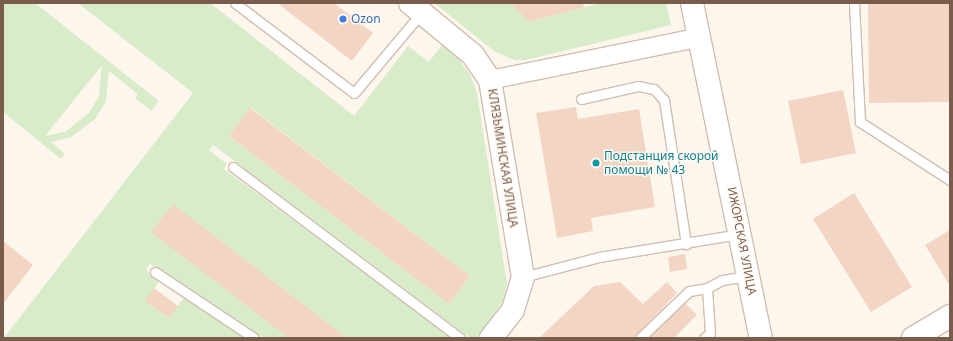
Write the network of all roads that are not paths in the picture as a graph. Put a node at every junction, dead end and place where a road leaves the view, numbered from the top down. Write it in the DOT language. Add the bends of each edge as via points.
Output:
graph roads {
  1 [pos="235,3"];
  2 [pos="692,3"];
  3 [pos="854,3"];
  4 [pos="416,8"];
  5 [pos="701,37"];
  6 [pos="490,80"];
  7 [pos="581,99"];
  8 [pos="234,167"];
  9 [pos="950,180"];
  10 [pos="740,234"];
  11 [pos="686,244"];
  12 [pos="155,272"];
  13 [pos="749,276"];
  14 [pos="522,277"];
  15 [pos="707,288"];
  16 [pos="950,316"];
  17 [pos="254,338"];
  18 [pos="460,338"];
  19 [pos="491,338"];
  20 [pos="640,338"];
  21 [pos="704,338"];
  22 [pos="761,338"];
  23 [pos="913,338"];
  1 -- 4 [label="lane" via="354,93"];
  2 -- 5 [label="street, ИЖОРСКАЯ УЛИЦА"];
  3 -- 9 [label="lane" via="860,122"];
  4 -- 6 [label="street, КЛЯЗЬМИНСКАЯ УЛИЦА" via="473,55"];
  5 -- 6 [label="street"];
  5 -- 10 [label="street, ИЖОРСКАЯ УЛИЦА"];
  6 -- 14 [label="street, КЛЯЗЬМИНСКАЯ УЛИЦА"];
  7 -- 11 [label="lane" via="638,86 654,89 664,100"];
  8 -- 18 [label="lane"];
  10 -- 11 [label="lane"];
  10 -- 13 [label="street, ИЖОРСКАЯ УЛИЦА"];
  11 -- 14 [label="lane" via="599,257"];
  12 -- 17 [label="lane"];
  13 -- 15 [label="lane" via="722,280"];
  13 -- 22 [label="street, ИЖОРСКАЯ УЛИЦА"];
  14 -- 19 [label="street, КЛЯЗЬМИНСКАЯ УЛИЦА" via="513,310"];
  15 -- 20 [label="lane" via="689,291"];
  15 -- 21 [label="lane" via="710,333"];
  16 -- 23 [label="street"];
}
